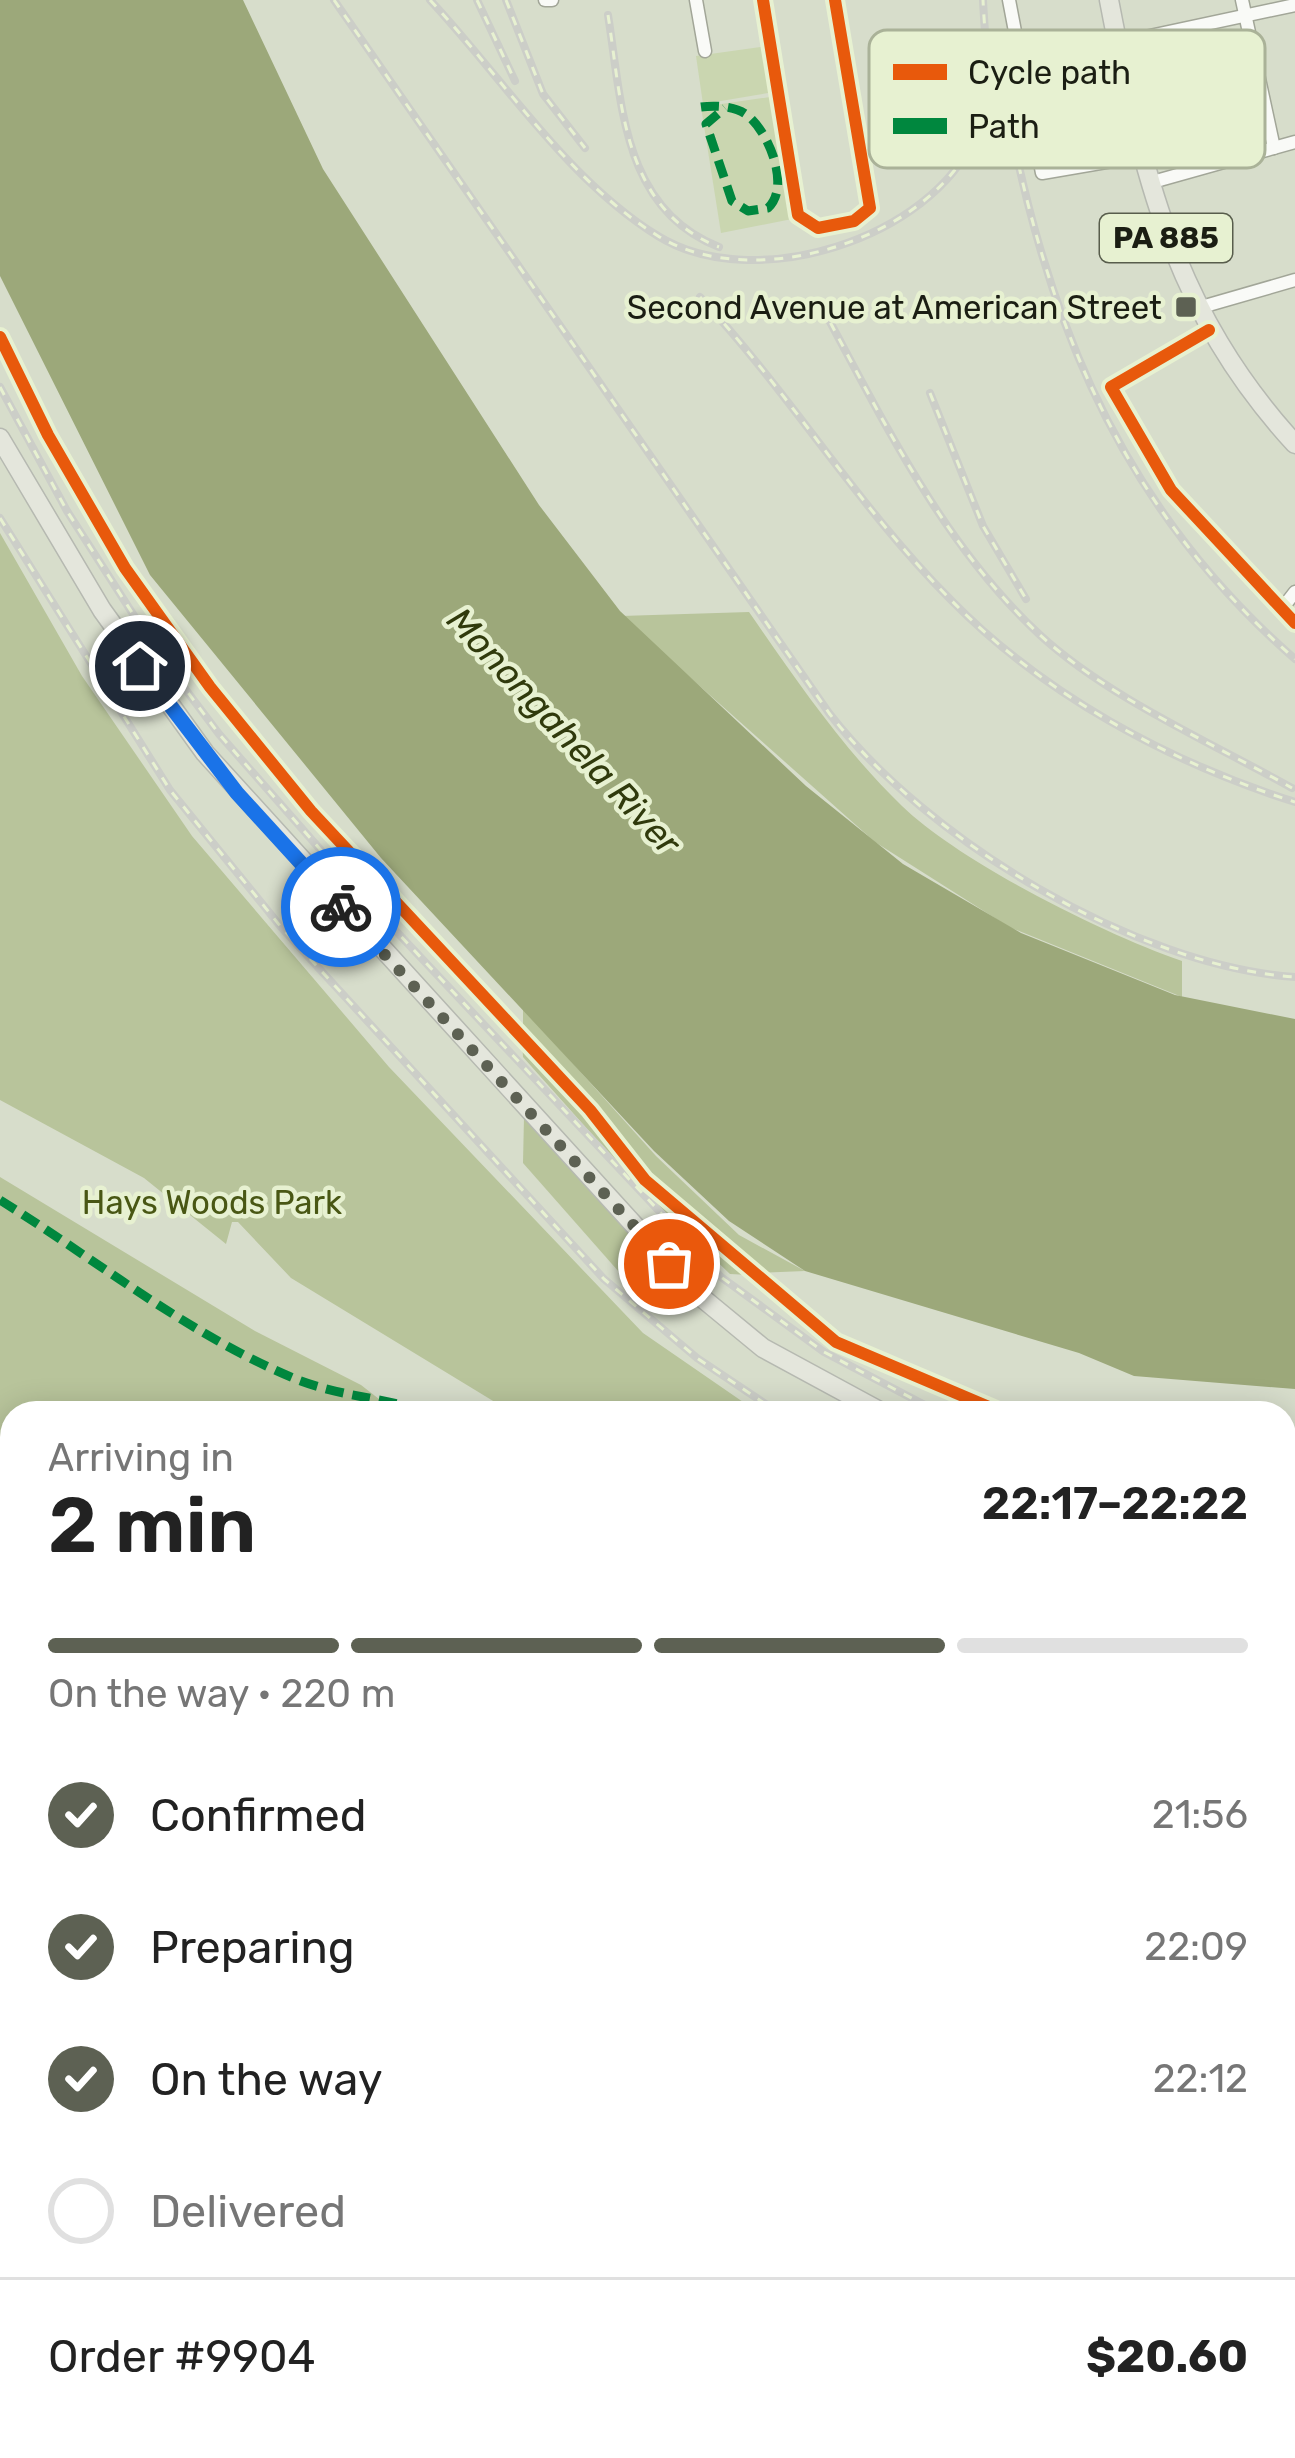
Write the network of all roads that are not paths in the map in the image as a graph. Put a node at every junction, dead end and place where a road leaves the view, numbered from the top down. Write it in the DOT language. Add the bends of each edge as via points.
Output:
graph roads {
  1 [pos="695,0"];
  2 [pos="764,0"];
  3 [pos="835,0"];
  4 [pos="1009,0"];
  5 [pos="1108,0"];
  6 [pos="1242,0"];
  7 [pos="1295,5"];
  8 [pos="1246,16"];
  9 [pos="1015,30"];
  10 [pos="1114,30"];
  11 [pos="1179,30"];
  12 [pos="1249,30"];
  13 [pos="705,51"];
  14 [pos="1265,106"];
  15 [pos="1295,142"];
  16 [pos="1274,148"];
  17 [pos="1265,151"];
  18 [pos="1041,168"];
  19 [pos="1071,168"];
  20 [pos="1144,168"];
  21 [pos="1204,168"];
  22 [pos="1148,184"];
  23 [pos="1295,280"];
  24 [pos="1197,308"];
  25 [pos="1209,330"];
  26 [pos="0,438"];
  27 [pos="1295,444"];
  28 [pos="1295,592"];
  29 [pos="1281,610"];
  30 [pos="1295,623"];
  31 [pos="861,1401"];
  1 -- 13 [label="street"];
  2 -- 3 [label="street" via="798,215 818,229 854,221 870,208"];
  4 -- 9 [label="street"];
  5 -- 10 [label="main road, PA 885"];
  6 -- 8 [label="street"];
  7 -- 8 [label="street"];
  8 -- 11 [label="street"];
  8 -- 12 [label="street"];
  14 -- 16 [label="street"];
  15 -- 16 [label="street"];
  16 -- 17 [label="street"];
  18 -- 19 [label="street"];
  20 -- 22 [label="main road, PA 885"];
  21 -- 22 [label="street"];
  22 -- 24 [label="main road, PA 885"];
  23 -- 24 [label="street"];
  24 -- 25 [label="main road, PA 885"];
  25 -- 27 [label="main road, PA 885"];
  25 -- 29 [label="street" via="1111,388 1171,490"];
  26 -- 31 [label="main road" via="140,666 271,831 695,1292 763,1348"];
  28 -- 29 [label="street"];
  29 -- 30 [label="street"];
}
